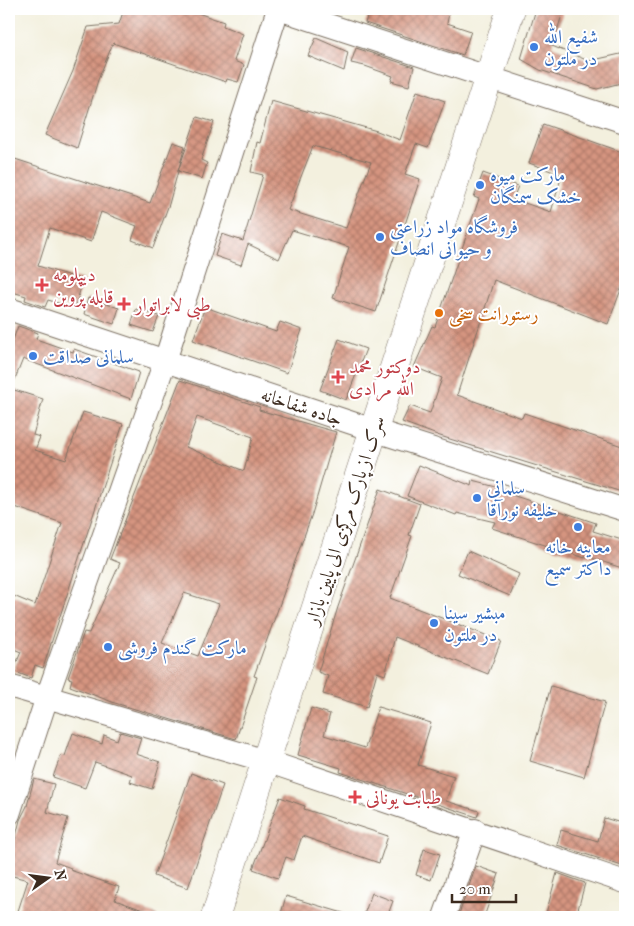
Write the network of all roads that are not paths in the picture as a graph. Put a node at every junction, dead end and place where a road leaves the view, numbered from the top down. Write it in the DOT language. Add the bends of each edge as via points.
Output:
graph roads {
  1 [pos="278,9"];
  2 [pos="511,9"];
  3 [pos="489,78"];
  4 [pos="625,122"];
  5 [pos="9,309"];
  6 [pos="165,361"];
  7 [pos="373,430"];
  8 [pos="625,510"];
  9 [pos="9,686"];
  10 [pos="47,697"];
  11 [pos="266,761"];
  12 [pos="9,814"];
  13 [pos="475,830"];
  14 [pos="625,882"];
  15 [pos="215,917"];
  16 [pos="444,917"];
  1 -- 3 [label="street"];
  1 -- 6 [label="street"];
  2 -- 3 [label="main road, سرک از پارک مرکزی الی پایین بازار"];
  3 -- 4 [label="street"];
  3 -- 7 [label="main road, سرک از پارک مرکزی الی پایین بازار"];
  5 -- 6 [label="street, جاده شفاخانه"];
  6 -- 7 [label="street, جاده شفاخانه"];
  6 -- 10 [label="street"];
  7 -- 8 [label="street, جاده شفاخانه"];
  7 -- 11 [label="main road, سرک از پارک مرکزی الی پایین بازار"];
  9 -- 10 [label="street"];
  10 -- 11 [label="street"];
  10 -- 12 [label="street"];
  11 -- 13 [label="street"];
  11 -- 15 [label="main road, سرک از پارک مرکزی الی پایین بازار"];
  13 -- 14 [label="street"];
  13 -- 16 [label="street"];
}
